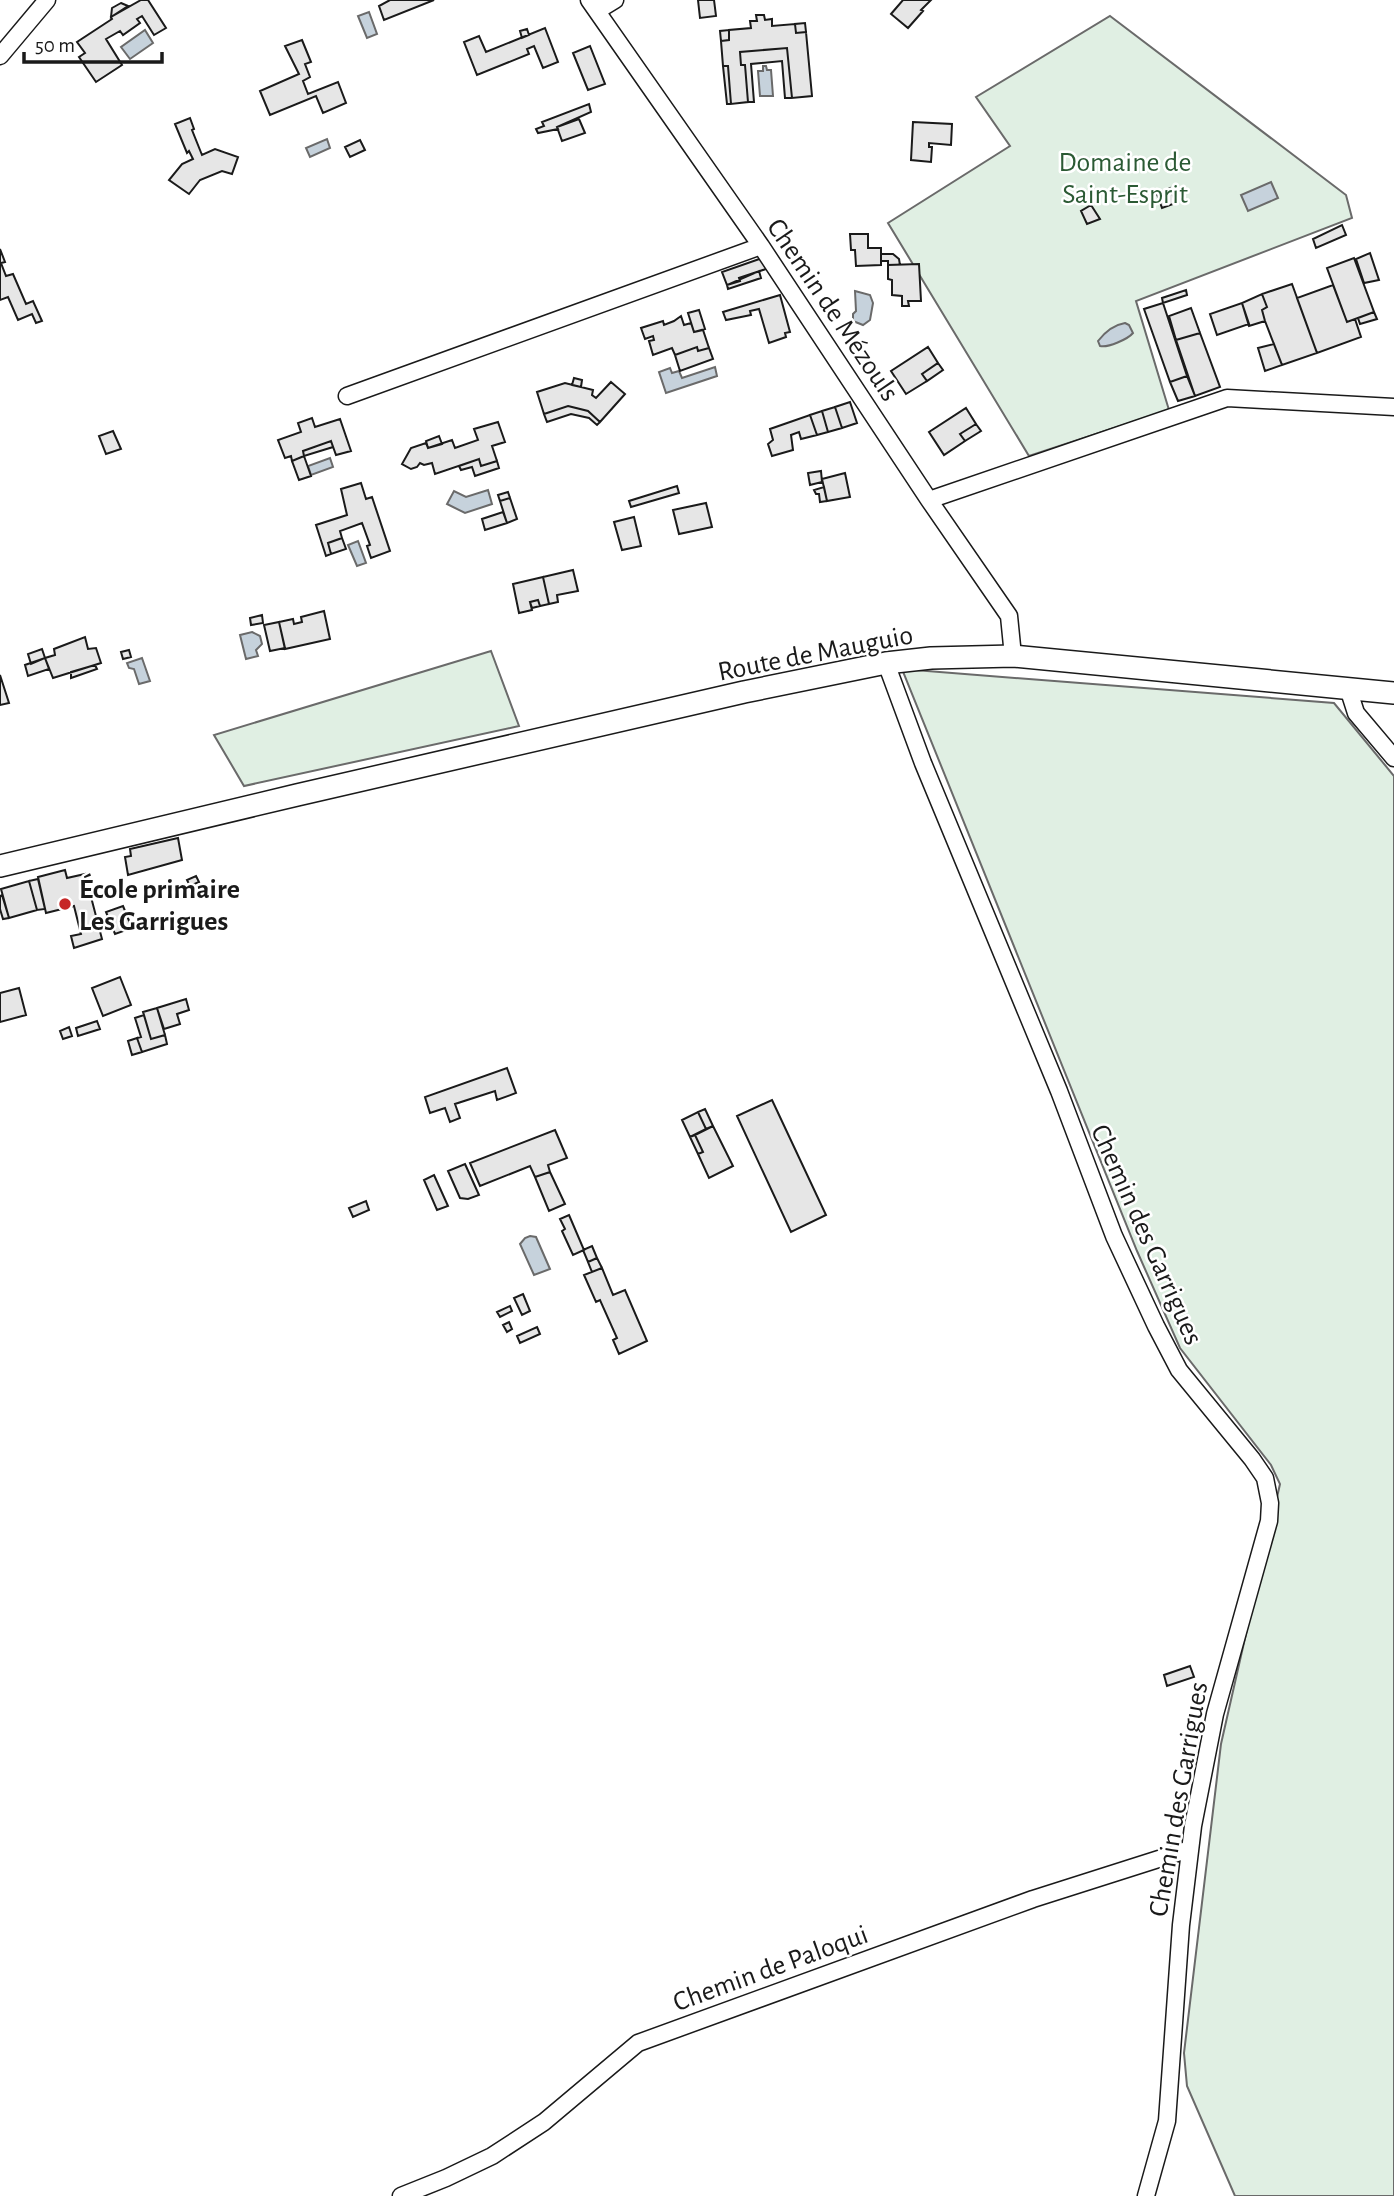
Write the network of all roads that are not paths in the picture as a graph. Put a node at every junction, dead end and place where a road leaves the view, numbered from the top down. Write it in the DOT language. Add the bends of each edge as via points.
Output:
graph roads {
  1 [pos="47,0"];
  2 [pos="615,0"];
  3 [pos="593,5"];
  4 [pos="0,56"];
  5 [pos="761,246"];
  6 [pos="347,396"];
  7 [pos="1394,407"];
  8 [pos="929,500"];
  9 [pos="1013,656"];
  10 [pos="886,663"];
  11 [pos="1348,688"];
  12 [pos="1394,693"];
  13 [pos="1394,758"];
  14 [pos="0,866"];
  15 [pos="1190,1849"];
  16 [pos="401,2196"];
  17 [pos="1146,2196"];
  1 -- 4 [label="street"];
  2 -- 3 [label="street"];
  3 -- 5 [label="street, Chemin de Mézouls"];
  5 -- 6 [label="street"];
  5 -- 8 [label="street, Chemin de Mézouls"];
  7 -- 8 [label="street" via="1227,398"];
  8 -- 9 [label="street, Chemin de Mézouls" via="1009,616"];
  9 -- 10 [label="street, Route de Mauguio"];
  9 -- 11 [label="street, Route de Mauguio"];
  10 -- 14 [label="street, Route de Mauguio" via="730,695"];
  10 -- 15 [label="street, Chemin des Garrigues" via="1114,1236 1179,1370 1252,1459 1268,1488 1269,1521 1215,1714"];
  11 -- 12 [label="street, Route de Mauguio"];
  11 -- 13 [label="street" via="1356,713"];
  15 -- 16 [label="street, Chemin de Paloqui" via="1033,1899 638,2042 534,2129 492,2156"];
  15 -- 17 [label="street, Chemin des Garrigues" via="1172,2082 1167,2121"];
}
